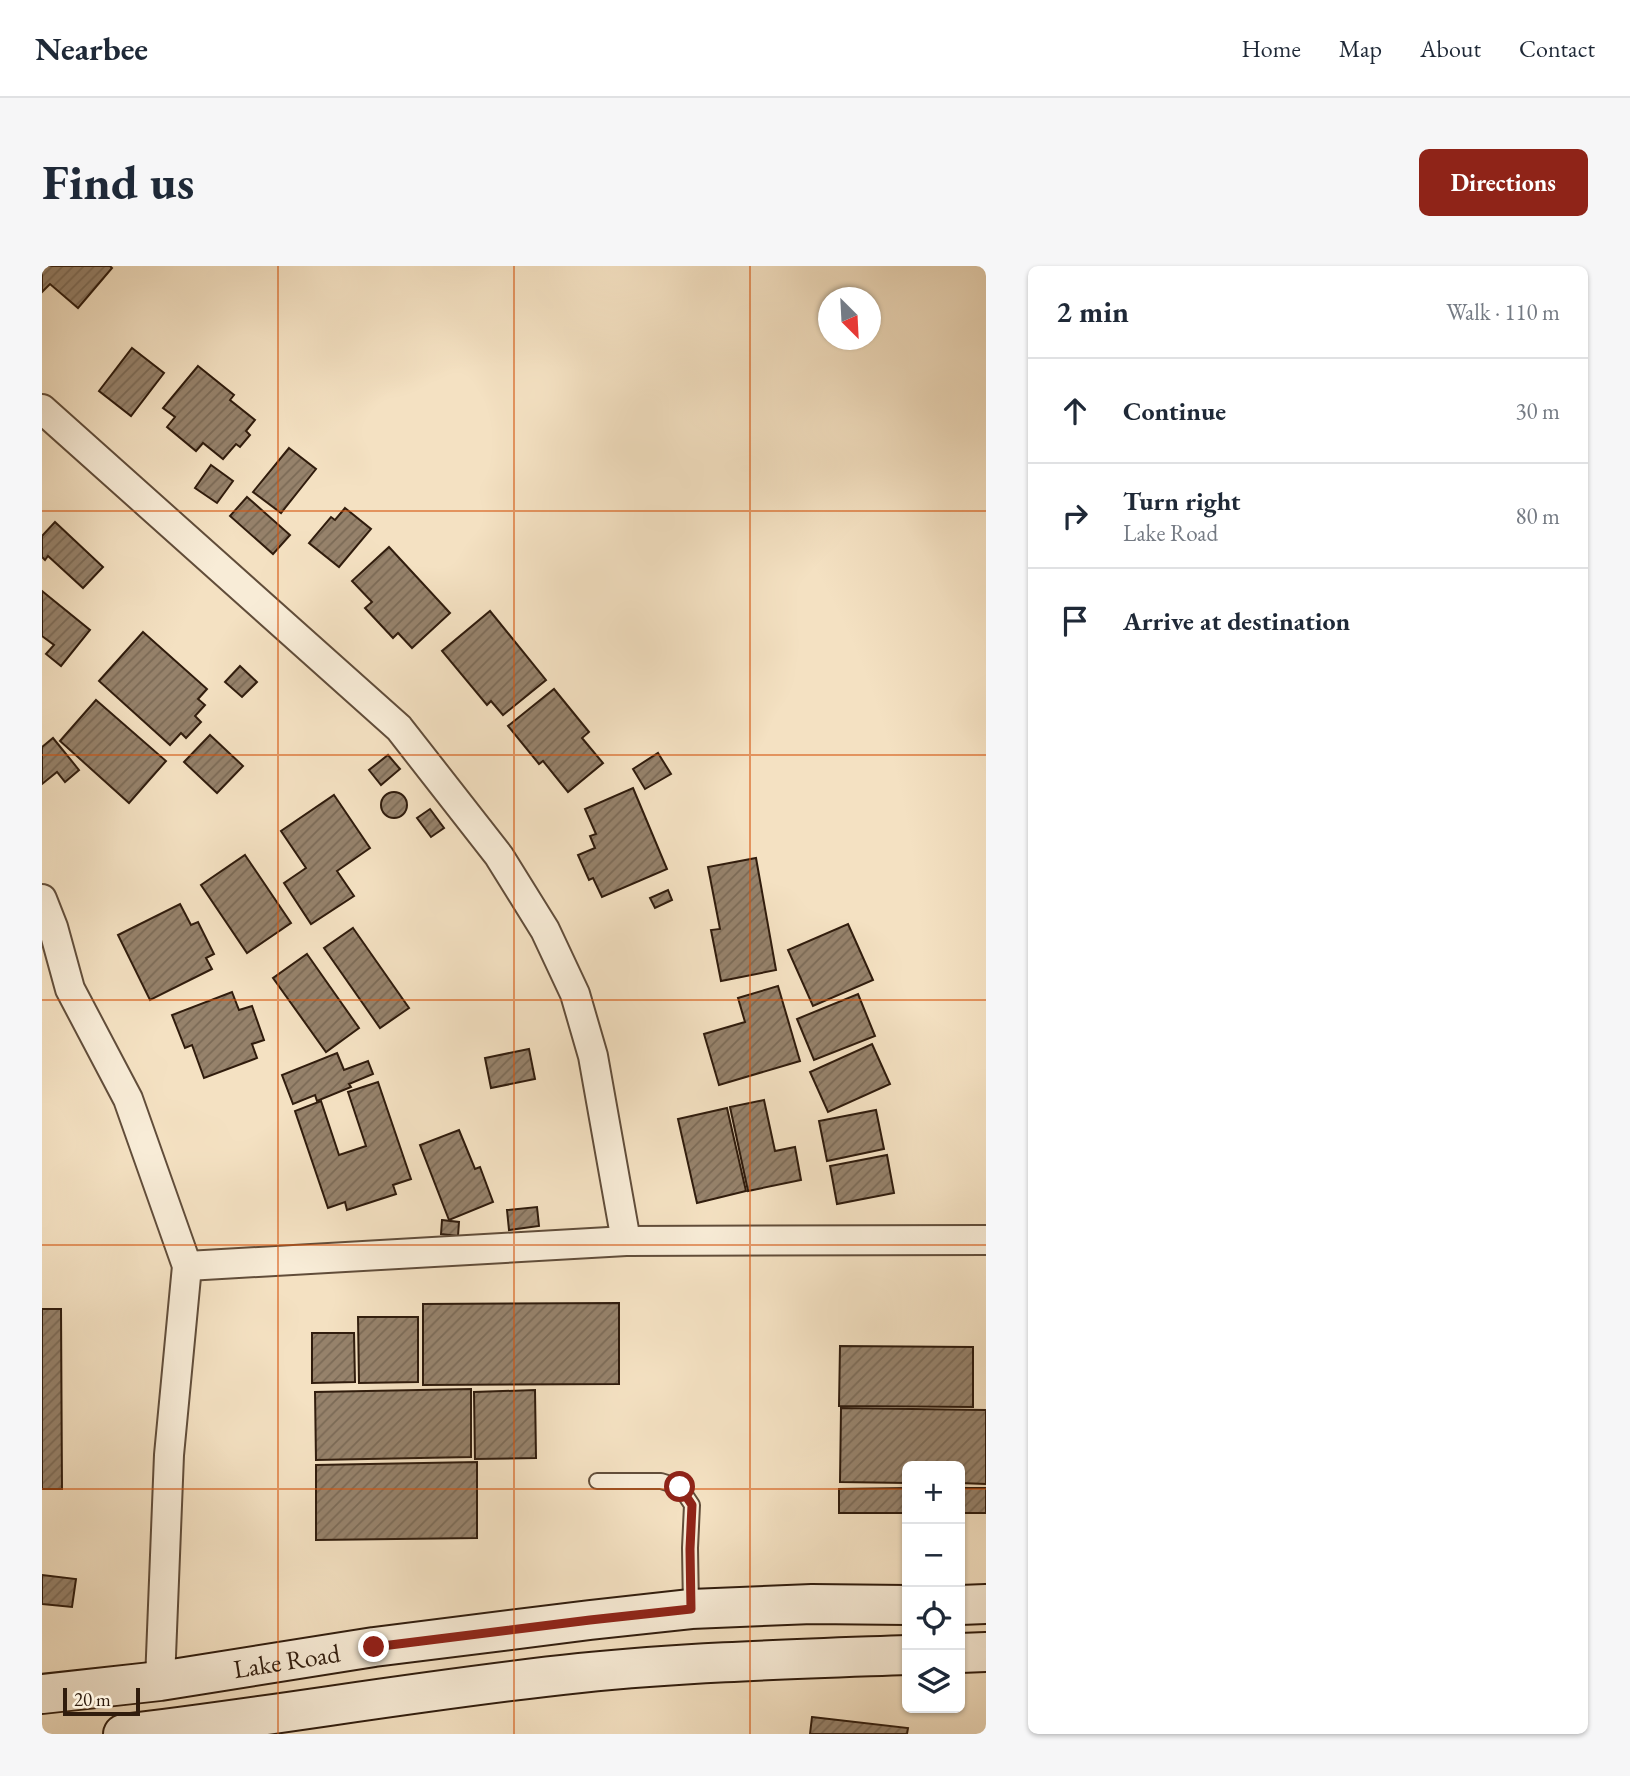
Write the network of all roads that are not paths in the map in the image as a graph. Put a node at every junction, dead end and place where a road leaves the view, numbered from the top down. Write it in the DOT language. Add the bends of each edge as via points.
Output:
graph roads {
  1 [pos="42,409"];
  2 [pos="42,899"];
  3 [pos="42,968"];
  4 [pos="70,989"];
  5 [pos="986,1240"];
  6 [pos="626,1241"];
  7 [pos="187,1266"];
  8 [pos="597,1481"];
  9 [pos="986,1604"];
  10 [pos="902,1605"];
  11 [pos="965,1605"];
  12 [pos="691,1609"];
  13 [pos="986,1651"];
  14 [pos="965,1653"];
  15 [pos="902,1655"];
  16 [pos="160,1681"];
  17 [pos="42,1694"];
  18 [pos="123,1734"];
  1 -- 6 [label="street" via="399,728 499,856 545,930 575,994 593,1056"];
  2 -- 4 [label="street"];
  3 -- 4 [label="street"];
  4 -- 7 [label="street" via="128,1099"];
  5 -- 6 [label="street"];
  6 -- 7 [label="street"];
  7 -- 16 [label="street" via="169,1455"];
  8 -- 12 [label="lane" via="661,1481 680,1487 692,1505"];
  9 -- 11 [label="main road"];
  10 -- 12 [label="main road, Lake Road"];
  12 -- 16 [label="main road, Lake Road" via="374,1647"];
  13 -- 14 [label="main road"];
  15 -- 18 [label="main road, Lake Road" via="581,1673"];
  16 -- 17 [label="main road, Lake Road"];
}
